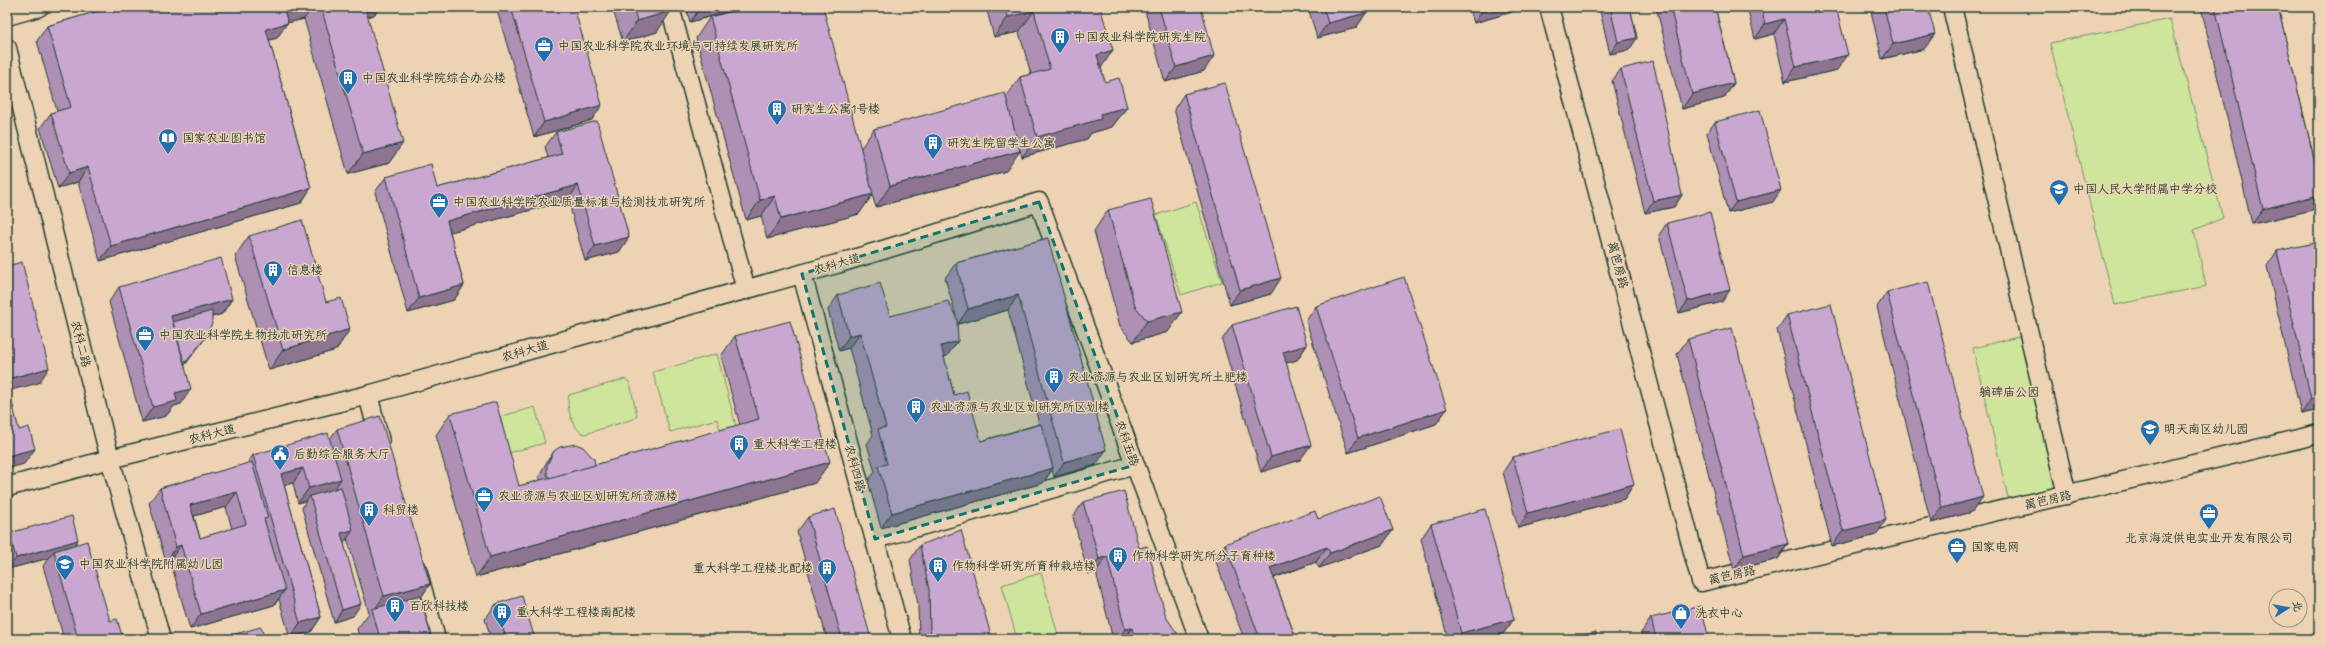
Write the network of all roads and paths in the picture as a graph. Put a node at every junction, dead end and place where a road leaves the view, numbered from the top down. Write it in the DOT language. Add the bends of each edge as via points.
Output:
graph roads {
  1 [pos="39,7"];
  2 [pos="670,7"];
  3 [pos="1549,7"];
  4 [pos="1952,7"];
  5 [pos="7,16"];
  6 [pos="7,48"];
  7 [pos="1039,202"];
  8 [pos="802,274"];
  9 [pos="746,290"];
  10 [pos="368,395"];
  11 [pos="2319,434"];
  12 [pos="385,456"];
  13 [pos="110,459"];
  14 [pos="1135,465"];
  15 [pos="7,487"];
  16 [pos="2067,495"];
  17 [pos="875,539"];
  18 [pos="413,555"];
  19 [pos="161,639"];
  20 [pos="436,639"];
  21 [pos="902,639"];
  22 [pos="1199,639"];
  1 -- 5 [label="street"];
  2 -- 9 [label="street"];
  3 -- 16 [label="street, 篱笆房路" via="1701,582"];
  4 -- 16 [label="street"];
  6 -- 13 [label="street, 农科二路"];
  7 -- 8 [label="street, 农科大道"];
  7 -- 14 [label="street, 农科五路"];
  8 -- 9 [label="street, 农科大道"];
  8 -- 17 [label="street, 农科四路"];
  9 -- 10 [label="street, 农科大道"];
  10 -- 12 [label="street"];
  10 -- 13 [label="street, 农科大道"];
  11 -- 16 [label="street, 篱笆房路"];
  13 -- 15 [label="street, 农科大道"];
  13 -- 19 [label="street, 农科二路"];
  14 -- 17 [label="street"];
  14 -- 22 [label="street, 农科五路"];
  17 -- 21 [label="street, 农科四路"];
  18 -- 20 [label="street"];
}
